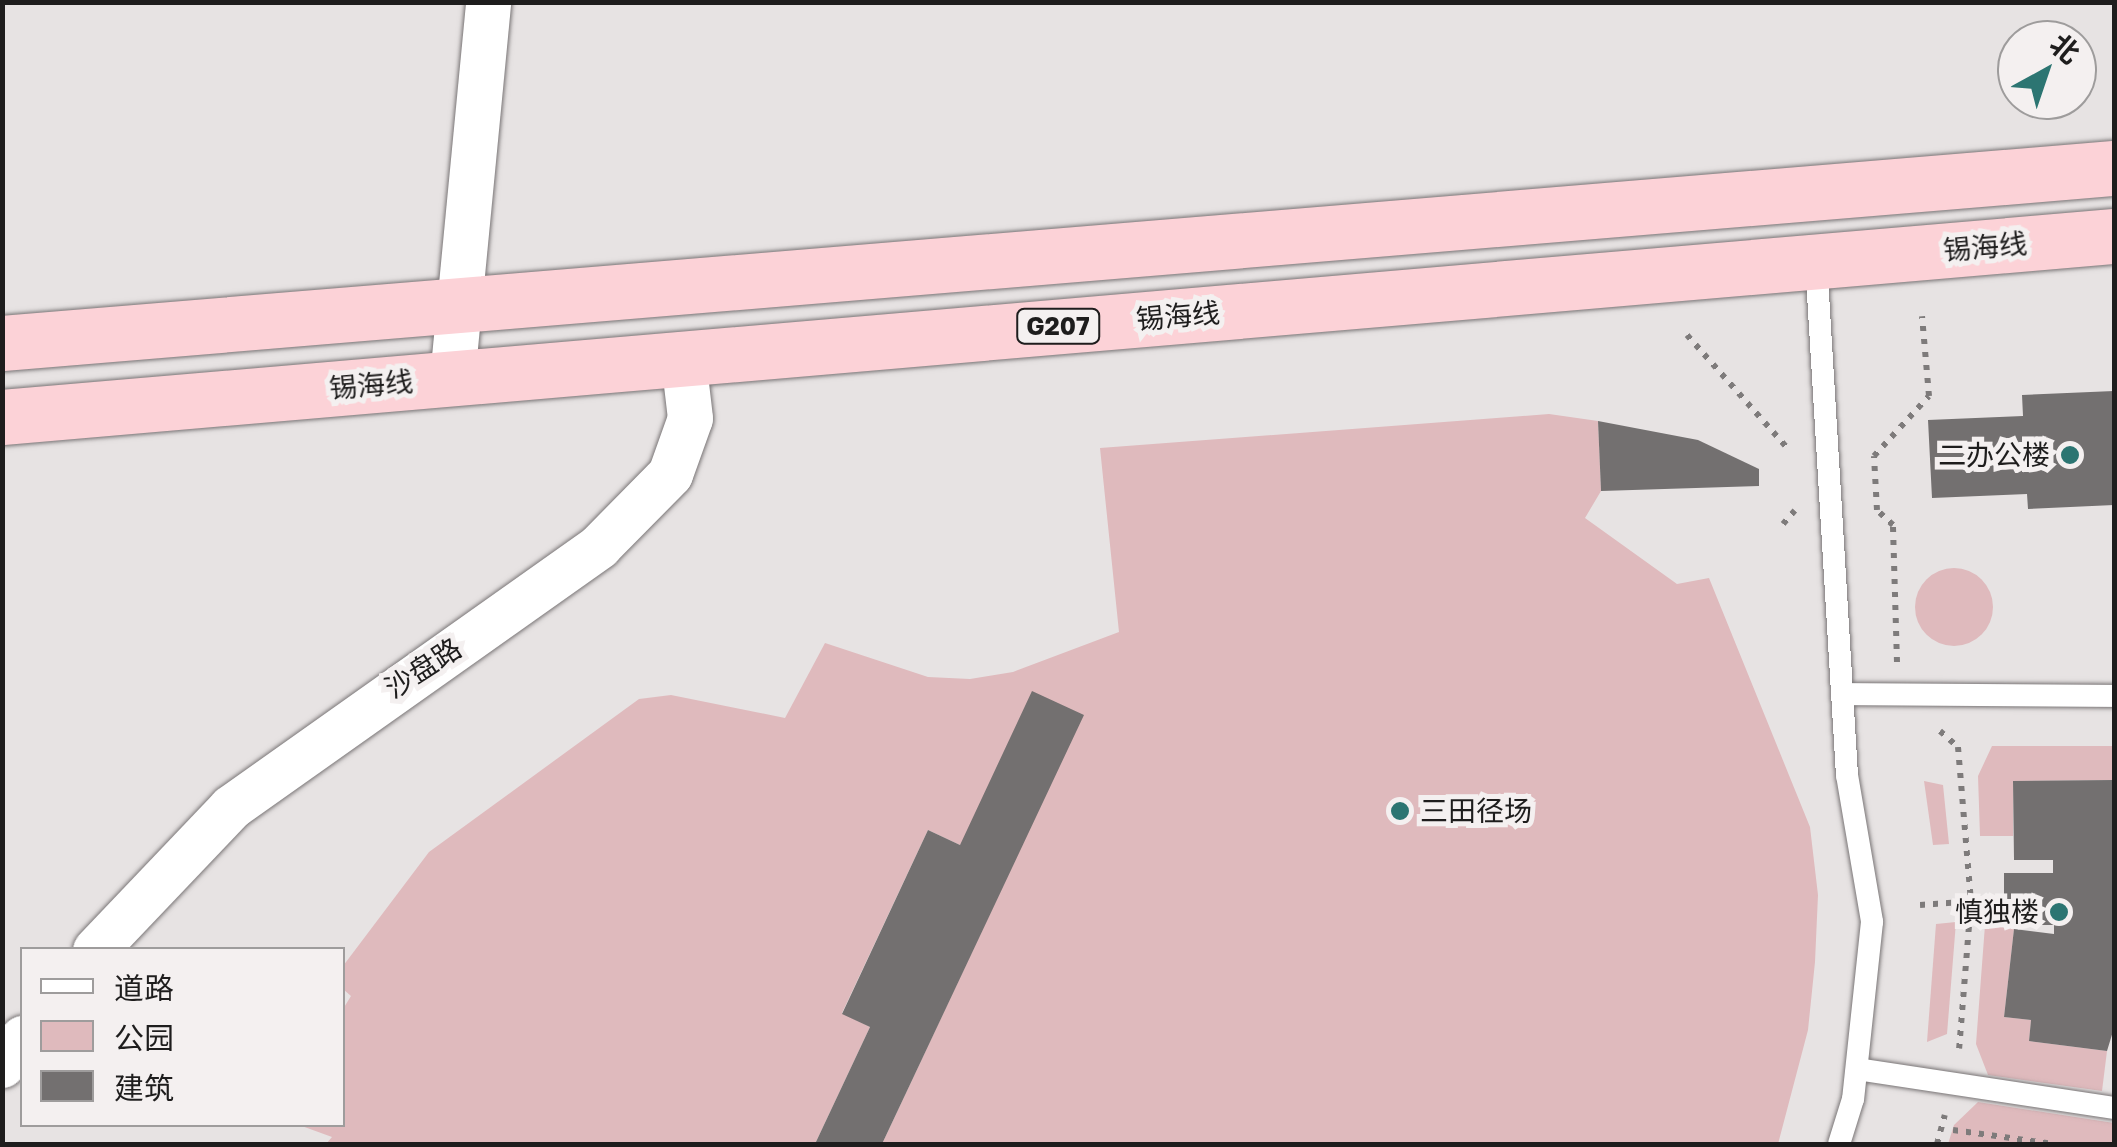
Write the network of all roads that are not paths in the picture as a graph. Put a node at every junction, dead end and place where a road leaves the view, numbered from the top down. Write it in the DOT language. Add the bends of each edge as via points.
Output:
graph roads {
  1 [pos="488,2"];
  2 [pos="2114,168"];
  3 [pos="1812,193"];
  4 [pos="2114,236"];
  5 [pos="1816,261"];
  6 [pos="458,305"];
  7 [pos="2,343"];
  8 [pos="683,358"];
  9 [pos="452,378"];
  10 [pos="2,417"];
  11 [pos="1842,694"];
  12 [pos="2114,696"];
  13 [pos="99,947"];
  14 [pos="20,1041"];
  15 [pos="2,1064"];
  16 [pos="1857,1069"];
  17 [pos="2114,1108"];
  18 [pos="1838,1144"];
  1 -- 6 [label="street"];
  2 -- 3 [label="highway"];
  3 -- 5 [label="highway"];
  3 -- 6 [label="highway"];
  4 -- 5 [label="highway, 锡海线 / G207"];
  5 -- 8 [label="highway, 锡海线 / G207"];
  5 -- 11 [label="lane"];
  6 -- 7 [label="highway"];
  6 -- 9 [label="street"];
  8 -- 9 [label="highway, 锡海线 / G207"];
  8 -- 13 [label="street, 沙盘路" via="690,418 670,474 599,546 231,806"];
  9 -- 10 [label="highway, 锡海线 / G207"];
  11 -- 12 [label="lane"];
  11 -- 16 [label="lane" via="1847,775 1872,922"];
  14 -- 15 [label="street"];
  16 -- 17 [label="lane"];
  16 -- 18 [label="lane"];
}
